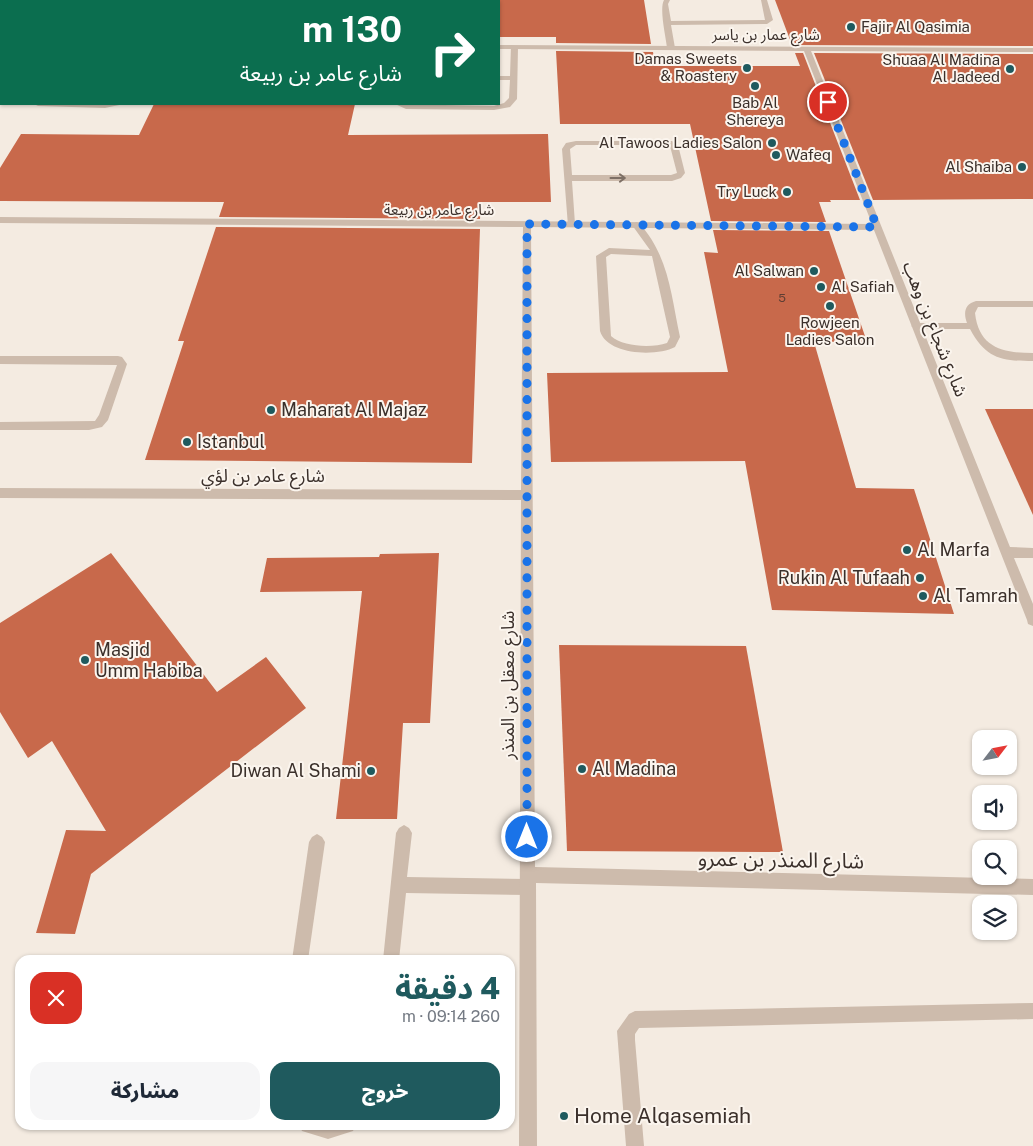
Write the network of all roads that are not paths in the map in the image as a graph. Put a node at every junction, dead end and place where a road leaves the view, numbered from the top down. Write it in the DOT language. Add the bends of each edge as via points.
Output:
graph roads {
  1 [pos="667,0"];
  2 [pos="764,0"];
  3 [pos="667,23"];
  4 [pos="500,47"];
  5 [pos="514,47"];
  6 [pos="670,48"];
  7 [pos="807,49"];
  8 [pos="1033,50"];
  9 [pos="500,78"];
  10 [pos="514,78"];
  11 [pos="72,105"];
  12 [pos="112,105"];
  13 [pos="402,105"];
  14 [pos="569,178"];
  15 [pos="0,220"];
  16 [pos="527,224"];
  17 [pos="571,224"];
  18 [pos="636,225"];
  19 [pos="877,227"];
  20 [pos="656,253"];
  21 [pos="1033,304"];
  22 [pos="916,326"];
  23 [pos="974,326"];
  24 [pos="1033,357"];
  25 [pos="0,360"];
  26 [pos="0,426"];
  27 [pos="0,493"];
  28 [pos="526,495"];
  29 [pos="1006,552"];
  30 [pos="1033,553"];
  31 [pos="1033,620"];
  32 [pos="404,833"];
  33 [pos="318,842"];
  34 [pos="528,881"];
  35 [pos="399,885"];
  36 [pos="1033,887"];
  37 [pos="301,955"];
  38 [pos="392,955"];
  39 [pos="1033,1011"];
  40 [pos="528,1146"];
  41 [pos="634,1146"];
  1 -- 3 [label="street" via="664,4"];
  2 -- 3 [label="street" via="768,22"];
  3 -- 6 [label="street"];
  4 -- 5 [label="street, شارع عمار بن ياسر"];
  5 -- 6 [label="street, شارع عمار بن ياسر"];
  5 -- 10 [label="street"];
  6 -- 7 [label="street, شارع عمار بن ياسر"];
  7 -- 8 [label="street, شارع عمار بن ياسر"];
  7 -- 19 [label="street, شارع شجاع بن وهب"];
  9 -- 10 [label="street"];
  10 -- 13 [label="street" via="513,99 501,107"];
  11 -- 12 [label="street"];
  14 -- 14 [label="street, one-way" via="672,178 681,173 674,145 670,143 576,143 566,149"];
  14 -- 17 [label="street"];
  15 -- 16 [label="street, شارع عامر بن ربيعة"];
  16 -- 17 [label="street, شارع عامر بن ربيعة"];
  16 -- 28 [label="street, شارع معقل بن المنذر"];
  17 -- 18 [label="street, شارع عامر بن ربيعة"];
  18 -- 19 [label="street, شارع عامر بن ربيعة"];
  18 -- 20 [label="street" via="647,236"];
  19 -- 22 [label="street, شارع شجاع بن وهب"];
  20 -- 20 [label="street" via="674,342 671,346 659,348 616,344 606,336 601,256 609,251"];
  21 -- 23 [label="street" via="976,304 969,310"];
  22 -- 23 [label="street"];
  22 -- 29 [label="street, شارع شجاع بن وهب"];
  23 -- 24 [label="street" via="981,342 996,353"];
  25 -- 26 [label="street" via="118,360 122,364 104,417 98,424"];
  27 -- 28 [label="street, شارع عامر بن لؤي"];
  28 -- 34 [label="street, شارع معقل بن المنذر"];
  29 -- 30 [label="street"];
  29 -- 31 [label="street, شارع شجاع بن وهب"];
  32 -- 35 [label="street"];
  33 -- 37 [label="street"];
  34 -- 35 [label="street, شارع المنذر بن عمرو"];
  34 -- 36 [label="street, شارع المنذر بن عمرو"];
  34 -- 40 [label="street, شارع معقل بن المنذر"];
  35 -- 38 [label="street"];
  39 -- 41 [label="street" via="636,1020 626,1031"];
}
